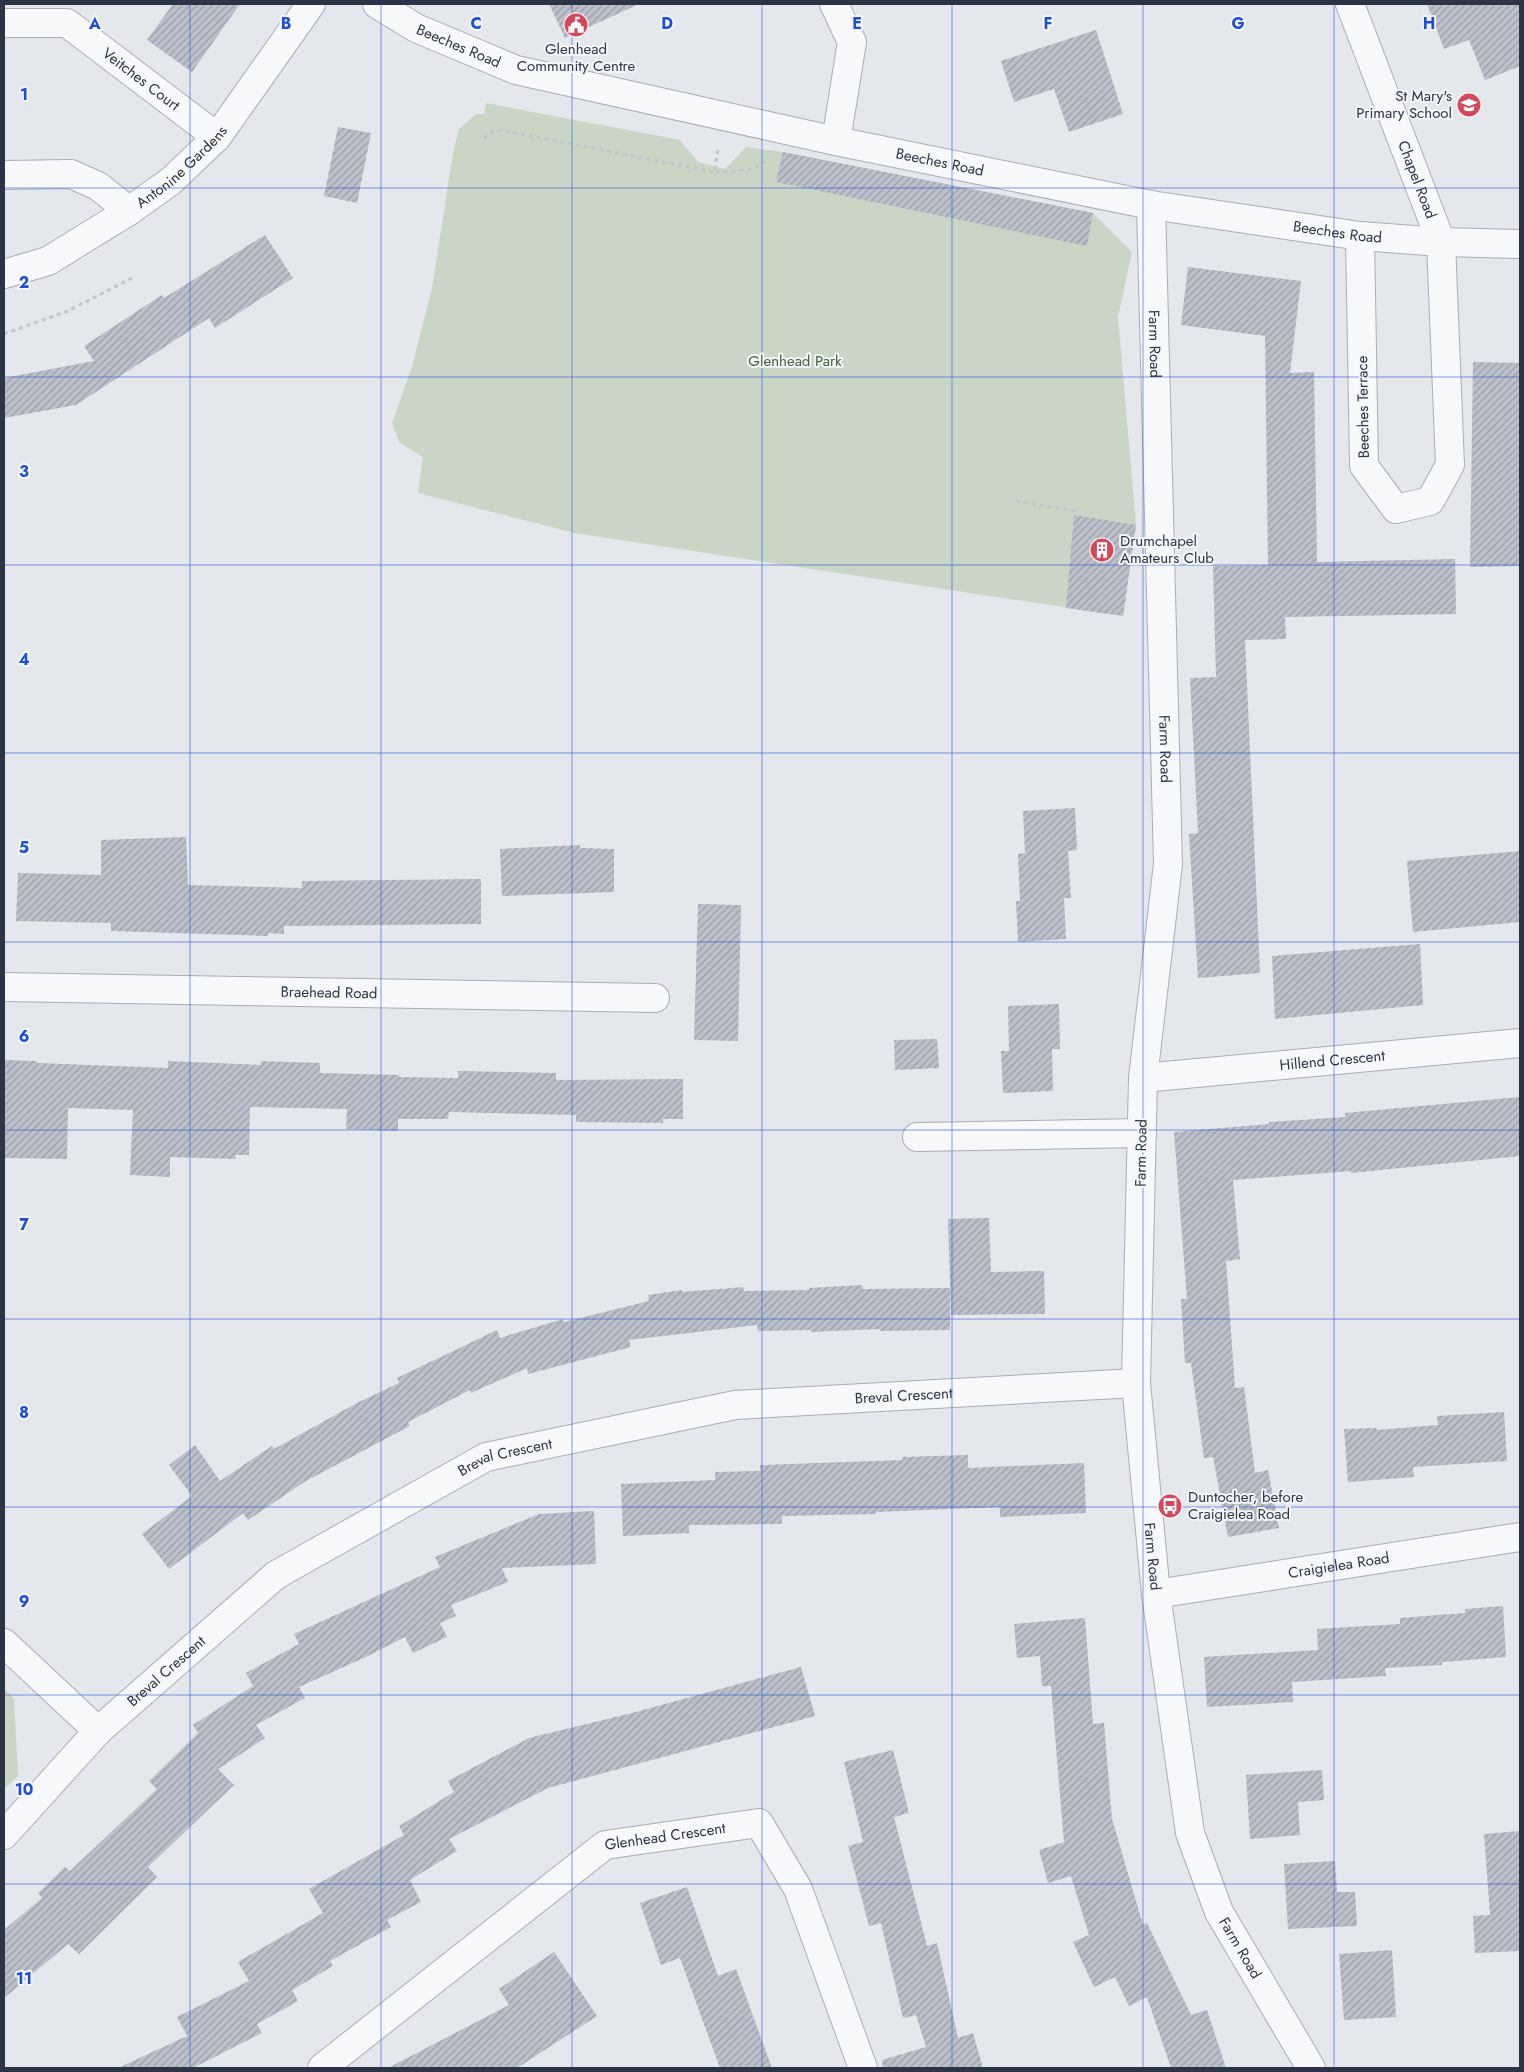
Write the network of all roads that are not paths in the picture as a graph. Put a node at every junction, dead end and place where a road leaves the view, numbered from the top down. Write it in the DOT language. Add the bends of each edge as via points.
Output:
graph roads {
  1 [pos="311,4"];
  2 [pos="377,4"];
  3 [pos="834,4"];
  4 [pos="1350,4"];
  5 [pos="4,23"];
  6 [pos="217,138"];
  7 [pos="836,141"];
  8 [pos="4,175"];
  9 [pos="1151,205"];
  10 [pos="129,211"];
  11 [pos="1360,236"];
  12 [pos="1441,242"];
  13 [pos="1520,244"];
  14 [pos="4,274"];
  15 [pos="4,987"];
  16 [pos="655,998"];
  17 [pos="1520,1043"];
  18 [pos="1143,1078"];
  19 [pos="1142,1133"];
  20 [pos="917,1137"];
  21 [pos="1136,1383"];
  22 [pos="1520,1537"];
  23 [pos="1156,1594"];
  24 [pos="4,1643"];
  25 [pos="98,1731"];
  26 [pos="4,1835"];
  27 [pos="322,2068"];
  28 [pos="863,2068"];
  29 [pos="1311,2068"];
  1 -- 6 [label="street, Antonine Gardens"];
  2 -- 7 [label="street, Beeches Road" via="416,28 516,70"];
  3 -- 7 [label="street" via="852,42"];
  4 -- 12 [label="street, Chapel Road"];
  5 -- 6 [label="street, Veitches Court" via="67,23"];
  6 -- 10 [label="street, Antonine Gardens" via="171,181"];
  7 -- 9 [label="street, Beeches Road"];
  8 -- 10 [label="street" via="71,174 98,186"];
  9 -- 11 [label="street, Beeches Road"];
  9 -- 18 [label="street, Farm Road" via="1168,864"];
  10 -- 14 [label="street, Antonine Gardens" via="48,261"];
  11 -- 12 [label="street, Beeches Road"];
  11 -- 12 [label="street, Beeches Terrace" via="1364,466 1396,509 1430,501 1450,465"];
  12 -- 13 [label="street, Beeches Road"];
  15 -- 16 [label="street, Braehead Road"];
  17 -- 18 [label="street, Hillend Crescent"];
  18 -- 19 [label="street, Farm Road"];
  19 -- 20 [label="street"];
  19 -- 21 [label="street, Farm Road"];
  21 -- 23 [label="street, Farm Road"];
  21 -- 25 [label="street, Breval Crescent" via="736,1405 486,1457 276,1575"];
  22 -- 23 [label="street, Craigielea Road"];
  23 -- 29 [label="street, Farm Road" via="1190,1833 1219,1912"];
  24 -- 25 [label="street"];
  25 -- 26 [label="street, Breval Crescent"];
  27 -- 28 [label="street, Glenhead Crescent" via="605,1845 759,1823 798,1889"];
}
